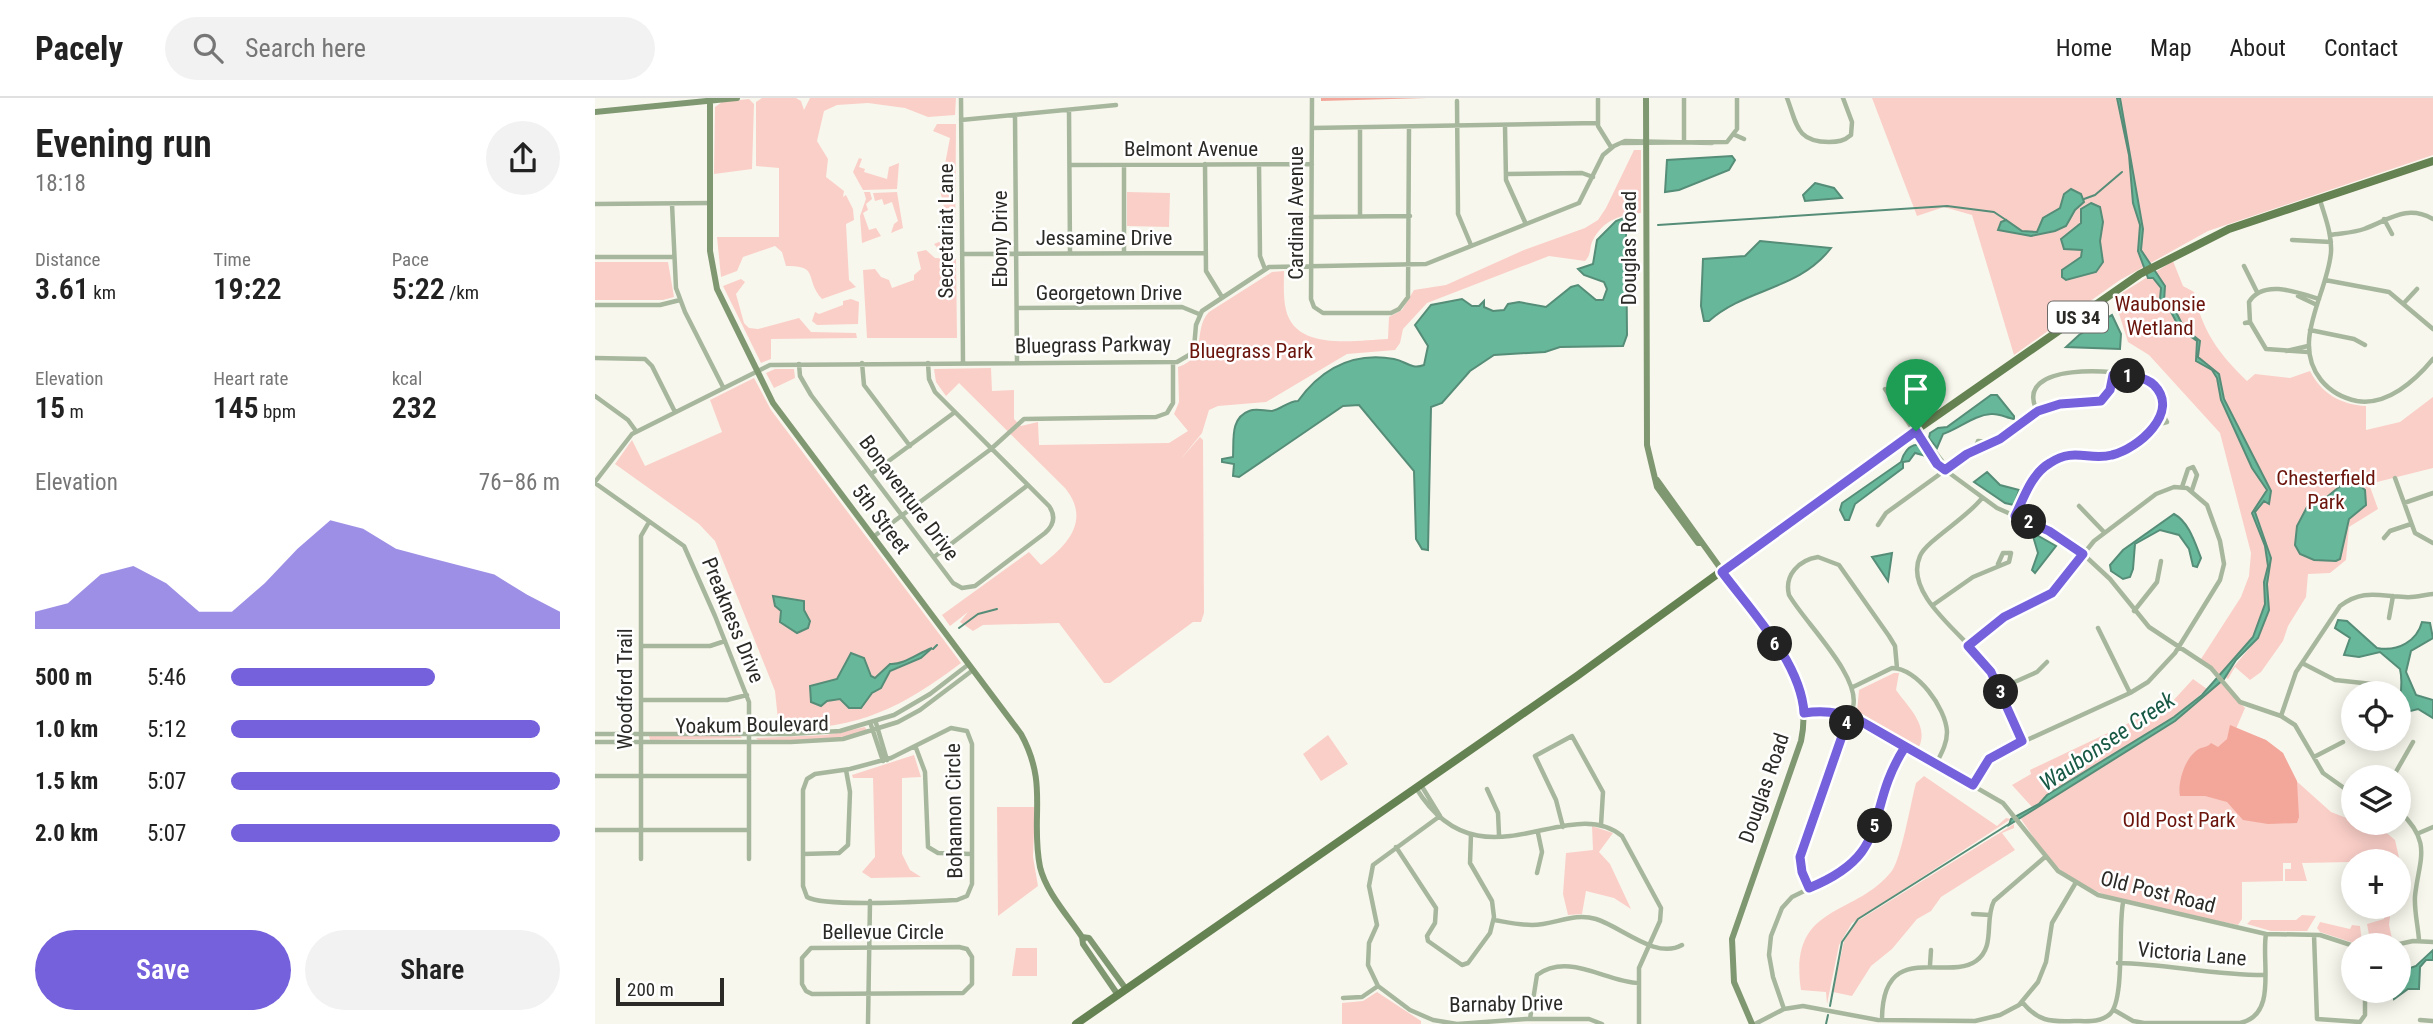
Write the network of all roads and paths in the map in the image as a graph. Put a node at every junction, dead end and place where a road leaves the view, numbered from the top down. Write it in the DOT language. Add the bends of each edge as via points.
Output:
graph roads {
  1 [pos="737,98"];
  2 [pos="961,98"];
  3 [pos="1312,98"];
  4 [pos="1646,98"];
  5 [pos="1684,98"];
  6 [pos="1737,98"];
  7 [pos="1787,98"];
  8 [pos="1843,98"];
  9 [pos="1598,99"];
  10 [pos="710,101"];
  11 [pos="1457,101"];
  12 [pos="1116,105"];
  13 [pos="1069,110"];
  14 [pos="595,112"];
  15 [pos="1015,116"];
  16 [pos="961,120"];
  17 [pos="1598,124"];
  18 [pos="1457,126"];
  19 [pos="1505,126"];
  20 [pos="1409,127"];
  21 [pos="1312,128"];
  22 [pos="1360,128"];
  23 [pos="1735,135"];
  24 [pos="1851,135"];
  25 [pos="1744,139"];
  26 [pos="1856,139"];
  27 [pos="1684,140"];
  28 [pos="1646,143"];
  29 [pos="1712,143"];
  30 [pos="1611,147"];
  31 [pos="2433,161"];
  32 [pos="1205,164"];
  33 [pos="1312,164"];
  34 [pos="1070,165"];
  35 [pos="1124,165"];
  36 [pos="1259,165"];
  37 [pos="1506,174"];
  38 [pos="1593,177"];
  39 [pos="2319,198"];
  40 [pos="711,203"];
  41 [pos="595,204"];
  42 [pos="672,204"];
  43 [pos="1360,216"];
  44 [pos="1410,216"];
  45 [pos="1311,217"];
  46 [pos="2384,219"];
  47 [pos="2433,219"];
  48 [pos="1525,222"];
  49 [pos="2392,234"];
  50 [pos="2330,235"];
  51 [pos="2292,240"];
  52 [pos="2331,242"];
  53 [pos="1471,245"];
  54 [pos="1070,253"];
  55 [pos="1124,253"];
  56 [pos="1205,253"];
  57 [pos="962,254"];
  58 [pos="1016,254"];
  59 [pos="595,257"];
  60 [pos="673,257"];
  61 [pos="1311,265"];
  62 [pos="1410,265"];
  63 [pos="2244,266"];
  64 [pos="1265,269"];
  65 [pos="2325,281"];
  66 [pos="2417,289"];
  67 [pos="2257,292"];
  68 [pos="1222,297"];
  69 [pos="680,300"];
  70 [pos="2318,302"];
  71 [pos="2404,303"];
  72 [pos="595,306"];
  73 [pos="1017,308"];
  74 [pos="1199,314"];
  75 [pos="2433,329"];
  76 [pos="2311,330"];
  77 [pos="2365,345"];
  78 [pos="2308,349"];
  79 [pos="595,358"];
  80 [pos="2433,359"];
  81 [pos="1017,362"];
  82 [pos="862,363"];
  83 [pos="928,363"];
  84 [pos="963,363"];
  85 [pos="1173,363"];
  86 [pos="799,364"];
  87 [pos="757,371"];
  88 [pos="2113,375"];
  89 [pos="723,387"];
  90 [pos="1885,388"];
  91 [pos="595,396"];
  92 [pos="2038,411"];
  93 [pos="675,412"];
  94 [pos="955,412"];
  95 [pos="636,431"];
  96 [pos="1919,435"];
  97 [pos="910,446"];
  98 [pos="991,449"];
  99 [pos="1943,467"];
  100 [pos="871,475"];
  101 [pos="2395,478"];
  102 [pos="595,482"];
  103 [pos="1028,485"];
  104 [pos="2182,487"];
  105 [pos="2192,490"];
  106 [pos="2433,493"];
  107 [pos="1982,498"];
  108 [pos="2404,503"];
  109 [pos="2079,506"];
  110 [pos="903,516"];
  111 [pos="2015,516"];
  112 [pos="649,522"];
  113 [pos="2411,524"];
  114 [pos="1878,525"];
  115 [pos="2104,532"];
  116 [pos="873,537"];
  117 [pos="2384,538"];
  118 [pos="2433,542"];
  119 [pos="2083,554"];
  120 [pos="934,557"];
  121 [pos="2161,561"];
  122 [pos="1998,564"];
  123 [pos="1722,572"];
  124 [pos="2433,594"];
  125 [pos="2393,596"];
  126 [pos="1933,605"];
  127 [pos="2134,611"];
  128 [pos="2389,618"];
  129 [pos="2098,628"];
  130 [pos="725,641"];
  131 [pos="641,646"];
  132 [pos="1968,646"];
  133 [pos="2178,648"];
  134 [pos="2046,662"];
  135 [pos="2302,663"];
  136 [pos="971,667"];
  137 [pos="1897,668"];
  138 [pos="2344,681"];
  139 [pos="1853,687"];
  140 [pos="1999,689"];
  141 [pos="2130,693"];
  142 [pos="747,695"];
  143 [pos="641,700"];
  144 [pos="1804,713"];
  145 [pos="1849,716"];
  146 [pos="2281,716"];
  147 [pos="874,724"];
  148 [pos="876,732"];
  149 [pos="595,734"];
  150 [pos="641,734"];
  151 [pos="749,734"];
  152 [pos="2022,741"];
  153 [pos="595,742"];
  154 [pos="641,742"];
  155 [pos="2413,742"];
  156 [pos="749,743"];
  157 [pos="2341,743"];
  158 [pos="1905,747"];
  159 [pos="916,748"];
  160 [pos="2314,757"];
  161 [pos="885,760"];
  162 [pos="1936,764"];
  163 [pos="2400,765"];
  164 [pos="846,770"];
  165 [pos="595,776"];
  166 [pos="641,776"];
  167 [pos="749,776"];
  168 [pos="1973,785"];
  169 [pos="1419,786"];
  170 [pos="2341,787"];
  171 [pos="1487,789"];
  172 [pos="1440,816"];
  173 [pos="2411,824"];
  174 [pos="1601,825"];
  175 [pos="1563,827"];
  176 [pos="2433,827"];
  177 [pos="595,830"];
  178 [pos="641,830"];
  179 [pos="749,830"];
  180 [pos="1538,833"];
  181 [pos="2419,833"];
  182 [pos="1471,834"];
  183 [pos="1499,835"];
  184 [pos="1396,847"];
  185 [pos="972,854"];
  186 [pos="803,855"];
  187 [pos="2045,857"];
  188 [pos="641,859"];
  189 [pos="749,859"];
  190 [pos="1537,873"];
  191 [pos="2075,884"];
  192 [pos="1809,888"];
  193 [pos="870,901"];
  194 [pos="2123,903"];
  195 [pos="1973,914"];
  196 [pos="1990,915"];
  197 [pos="1494,920"];
  198 [pos="2266,934"];
  199 [pos="2314,934"];
  200 [pos="1082,937"];
  201 [pos="2419,940"];
  202 [pos="2341,942"];
  203 [pos="2411,942"];
  204 [pos="2433,942"];
  205 [pos="1649,944"];
  206 [pos="1682,944"];
  207 [pos="870,948"];
  208 [pos="1931,950"];
  209 [pos="2118,963"];
  210 [pos="1930,965"];
  211 [pos="2264,975"];
  212 [pos="1639,983"];
  213 [pos="1378,986"];
  214 [pos="1126,989"];
  215 [pos="870,994"];
  216 [pos="1118,995"];
  217 [pos="1343,998"];
  218 [pos="2022,1002"];
  219 [pos="2365,1003"];
  220 [pos="1784,1009"];
  221 [pos="2114,1010"];
  222 [pos="1530,1019"];
  223 [pos="1882,1020"];
  224 [pos="2420,1020"];
  225 [pos="1988,1021"];
  226 [pos="2433,1021"];
  227 [pos="868,1024"];
  228 [pos="1076,1024"];
  229 [pos="1602,1024"];
  230 [pos="1639,1024"];
  231 [pos="1753,1024"];
  232 [pos="2205,1024"];
  1 -- 10 [label="street"];
  2 -- 16 [label="street, Secretariat Lane"];
  3 -- 21 [label="street, Cardinal Avenue"];
  4 -- 28 [label="street, Douglas Road"];
  5 -- 27 [label="street"];
  6 -- 23 [label="street"];
  7 -- 24 [label="street" via="1807,139 1839,142"];
  8 -- 24 [label="street" via="1852,122"];
  9 -- 17 [label="street"];
  10 -- 14 [label="street"];
  10 -- 40 [label="street, 5th Street"];
  11 -- 18 [label="street"];
  12 -- 13 [label="street"];
  13 -- 15 [label="street"];
  13 -- 34 [label="street"];
  15 -- 16 [label="street"];
  15 -- 58 [label="street, Ebony Drive"];
  16 -- 57 [label="street, Secretariat Lane"];
  17 -- 19 [label="street"];
  17 -- 30 [label="street"];
  18 -- 19 [label="street"];
  18 -- 20 [label="street"];
  18 -- 53 [label="street" via="1458,214"];
  19 -- 37 [label="street"];
  20 -- 22 [label="street"];
  20 -- 44 [label="street, Cardinal Avenue"];
  21 -- 22 [label="street"];
  21 -- 33 [label="street, Cardinal Avenue"];
  22 -- 43 [label="street"];
  23 -- 25 [label="street"];
  23 -- 29 [label="street" via="1727,142"];
  24 -- 26 [label="street"];
  27 -- 28 [label="street"];
  27 -- 29 [label="street"];
  28 -- 29 [label="street"];
  28 -- 30 [label="street"];
  28 -- 123 [label="street, Douglas Road" via="1646,438 1657,480"];
  30 -- 38 [label="street"];
  31 -- 39 [label="main road, US 34"];
  32 -- 35 [label="street, Belmont Avenue"];
  32 -- 36 [label="street, Belmont Avenue"];
  32 -- 56 [label="street"];
  33 -- 36 [label="street, Belmont Avenue"];
  33 -- 45 [label="street, Cardinal Avenue"];
  34 -- 35 [label="street, Belmont Avenue"];
  34 -- 54 [label="street"];
  35 -- 55 [label="street"];
  36 -- 64 [label="street" via="1260,256"];
  37 -- 38 [label="street" via="1582,173"];
  37 -- 48 [label="street"];
  38 -- 48 [label="street" via="1579,203"];
  39 -- 50 [label="street"];
  39 -- 96 [label="main road, US 34" via="2229,229 2158,263"];
  40 -- 42 [label="street"];
  40 -- 87 [label="street, 5th Street" via="715,283"];
  41 -- 42 [label="street"];
  42 -- 60 [label="street"];
  43 -- 44 [label="street"];
  43 -- 45 [label="street"];
  44 -- 62 [label="street, Cardinal Avenue"];
  45 -- 61 [label="street, Cardinal Avenue"];
  46 -- 47 [label="street" via="2408,212"];
  46 -- 49 [label="street"];
  46 -- 50 [label="street" via="2363,229"];
  48 -- 53 [label="street"];
  50 -- 52 [label="street"];
  51 -- 52 [label="street"];
  52 -- 65 [label="street"];
  53 -- 62 [label="street" via="1435,262"];
  54 -- 55 [label="street, Jessamine Drive"];
  54 -- 58 [label="street, Jessamine Drive"];
  55 -- 56 [label="street, Jessamine Drive"];
  56 -- 68 [label="street" via="1206,271"];
  57 -- 58 [label="street, Jessamine Drive"];
  57 -- 84 [label="street, Secretariat Lane"];
  58 -- 73 [label="street, Ebony Drive"];
  59 -- 60 [label="street"];
  60 -- 69 [label="street"];
  61 -- 62 [label="street"];
  61 -- 62 [label="street, Cardinal Avenue" via="1311,302 1328,314 1398,309 1408,297"];
  61 -- 64 [label="street"];
  63 -- 67 [label="street"];
  64 -- 68 [label="street"];
  65 -- 70 [label="street"];
  65 -- 71 [label="street" via="2381,290"];
  66 -- 71 [label="street"];
  67 -- 70 [label="street" via="2272,288"];
  67 -- 78 [label="street" via="2248,305 2247,323 2266,349"];
  68 -- 74 [label="street"];
  69 -- 72 [label="street" via="660,305"];
  69 -- 89 [label="street"];
  70 -- 76 [label="street"];
  71 -- 75 [label="street"];
  73 -- 74 [label="street, Georgetown Drive" via="1182,307"];
  73 -- 81 [label="street, Ebony Drive"];
  74 -- 85 [label="street, Bluegrass Parkway" via="1192,351"];
  76 -- 77 [label="street"];
  76 -- 78 [label="street"];
  78 -- 80 [label="street" via="2312,367 2328,388 2361,402 2396,392"];
  79 -- 93 [label="street" via="648,361"];
  81 -- 84 [label="street, Bluegrass Parkway"];
  81 -- 85 [label="street, Bluegrass Parkway"];
  82 -- 83 [label="street, Bluegrass Parkway"];
  82 -- 86 [label="street, Bluegrass Parkway"];
  82 -- 97 [label="street" via="864,385"];
  83 -- 84 [label="street, Bluegrass Parkway"];
  83 -- 94 [label="street, Bonaventure Drive" via="935,392"];
  85 -- 98 [label="street" via="1173,403 1162,416 1024,419"];
  86 -- 87 [label="street, Bluegrass Parkway" via="770,365"];
  86 -- 100 [label="street, Bonaventure Drive" via="807,389"];
  87 -- 89 [label="street, Bluegrass Parkway"];
  87 -- 116 [label="street, 5th Street" via="772,403"];
  88 -- 92 [label="street" via="2110,390 2101,401"];
  88 -- 92 [label="street" via="2078,372 2045,378 2034,391"];
  88 -- 111 [label="street" via="2136,376 2151,383 2161,396 2162,412 2156,425 2116,454 2072,454 2051,461 2033,479"];
  89 -- 93 [label="street, Bluegrass Parkway"];
  90 -- 96 [label="street"];
  91 -- 95 [label="street"];
  92 -- 99 [label="street" via="1993,443"];
  93 -- 95 [label="street, Bluegrass Parkway"];
  94 -- 97 [label="street"];
  94 -- 98 [label="street, Bonaventure Drive"];
  95 -- 102 [label="street, Bluegrass Parkway"];
  96 -- 99 [label="street"];
  96 -- 123 [label="main road, US 34"];
  97 -- 100 [label="street"];
  98 -- 103 [label="street, Bonaventure Drive"];
  98 -- 110 [label="street"];
  99 -- 107 [label="street"];
  99 -- 114 [label="street" via="1886,513"];
  100 -- 110 [label="street, Bonaventure Drive"];
  101 -- 108 [label="street"];
  102 -- 112 [label="street, Preakness Drive"];
  103 -- 120 [label="street"];
  103 -- 120 [label="street, Bonaventure Drive" via="1052,510 1052,525 1045,533 972,587 957,586"];
  104 -- 105 [label="street"];
  104 -- 105 [label="street" via="2187,469 2193,467 2197,475"];
  104 -- 115 [label="street" via="2162,490"];
  105 -- 133 [label="street" via="2208,509 2222,547 2224,571"];
  106 -- 108 [label="street"];
  107 -- 111 [label="street"];
  107 -- 126 [label="street" via="1920,556 1918,581"];
  108 -- 113 [label="street"];
  109 -- 115 [label="street"];
  110 -- 116 [label="street"];
  110 -- 120 [label="street, Bonaventure Drive"];
  111 -- 119 [label="street"];
  112 -- 130 [label="street, Preakness Drive" via="688,551"];
  112 -- 131 [label="street, Woodford Trail" via="641,536"];
  113 -- 117 [label="street"];
  113 -- 118 [label="street" via="2420,538"];
  115 -- 119 [label="street"];
  116 -- 136 [label="street, 5th Street"];
  119 -- 127 [label="street"];
  119 -- 132 [label="street" via="2052,593 2004,617"];
  121 -- 127 [label="street" via="2157,582"];
  122 -- 126 [label="street"];
  123 -- 144 [label="street, Douglas Road" via="1790,665"];
  123 -- 169 [label="main road, US 34"];
  124 -- 125 [label="street"];
  125 -- 128 [label="street"];
  125 -- 135 [label="street" via="2361,594 2340,606"];
  126 -- 132 [label="street"];
  127 -- 133 [label="street"];
  129 -- 141 [label="street"];
  130 -- 131 [label="street" via="703,646"];
  130 -- 142 [label="street, Preakness Drive"];
  131 -- 143 [label="street, Woodford Trail"];
  132 -- 140 [label="street" via="1985,663"];
  133 -- 141 [label="street" via="2161,670"];
  133 -- 146 [label="street" via="2217,674 2243,704"];
  134 -- 140 [label="street" via="2037,672"];
  135 -- 138 [label="street"];
  135 -- 146 [label="street"];
  136 -- 147 [label="street, Yoakum Boulevard"];
  136 -- 148 [label="street, Yoakum Boulevard" via="920,710"];
  136 -- 200 [label="street, 5th Street" via="1021,734 1033,758 1040,800 1040,866"];
  137 -- 139 [label="street"];
  137 -- 139 [label="street" via="1892,641 1841,569 1828,559 1812,558 1792,573 1789,595"];
  137 -- 162 [label="street" via="1913,674 1943,717 1946,741"];
  139 -- 145 [label="street"];
  140 -- 152 [label="street"];
  141 -- 152 [label="street"];
  142 -- 143 [label="street" via="727,700"];
  142 -- 151 [label="street, Preakness Drive"];
  143 -- 150 [label="street, Woodford Trail"];
  144 -- 145 [label="street, Old Post Road"];
  144 -- 231 [label="street, Douglas Road" via="1799,747 1732,939 1734,982"];
  145 -- 158 [label="street, Old Post Road"];
  145 -- 192 [label="street" via="1800,857"];
  146 -- 160 [label="street" via="2299,729"];
  147 -- 148 [label="street"];
  147 -- 151 [label="street, Yoakum Boulevard" via="819,734"];
  148 -- 156 [label="street, Yoakum Boulevard" via="832,741"];
  148 -- 161 [label="street"];
  149 -- 150 [label="street, Yoakum Boulevard"];
  150 -- 151 [label="street, Yoakum Boulevard"];
  150 -- 154 [label="street, Woodford Trail"];
  151 -- 156 [label="street, Preakness Drive"];
  152 -- 168 [label="street" via="1989,759"];
  153 -- 154 [label="street, Yoakum Boulevard"];
  154 -- 156 [label="street, Yoakum Boulevard"];
  154 -- 166 [label="street, Woodford Trail"];
  155 -- 163 [label="street"];
  156 -- 167 [label="street, Preakness Drive"];
  157 -- 160 [label="street"];
  158 -- 162 [label="street, Old Post Road"];
  158 -- 192 [label="street" via="1890,771 1864,852 1847,870"];
  159 -- 161 [label="street, Bohannon Circle"];
  159 -- 185 [label="street" via="925,772 927,847 938,853"];
  159 -- 185 [label="street, Bohannon Circle" via="951,728 963,728 971,736"];
  160 -- 170 [label="street" via="2329,779"];
  161 -- 164 [label="street, Bohannon Circle"];
  162 -- 168 [label="street, Old Post Road"];
  164 -- 186 [label="street, Bohannon Circle" via="815,774 804,783"];
  164 -- 186 [label="street" via="848,845 839,853"];
  165 -- 166 [label="street"];
  166 -- 167 [label="street"];
  166 -- 178 [label="street, Woodford Trail"];
  167 -- 179 [label="street, Preakness Drive"];
  168 -- 187 [label="street, Old Post Road" via="2003,803"];
  169 -- 172 [label="street"];
  169 -- 214 [label="main road, US 34"];
  171 -- 183 [label="street" via="1498,813"];
  172 -- 182 [label="street" via="1458,831"];
  172 -- 184 [label="street"];
  173 -- 181 [label="street"];
  174 -- 175 [label="street"];
  174 -- 175 [label="street" via="1603,792 1572,736 1535,755"];
  174 -- 205 [label="street" via="1620,834 1631,846 1660,904 1661,916"];
  175 -- 180 [label="street"];
  176 -- 181 [label="street"];
  177 -- 178 [label="street"];
  178 -- 179 [label="street"];
  178 -- 188 [label="street, Woodford Trail"];
  179 -- 189 [label="street, Preakness Drive"];
  180 -- 183 [label="street"];
  180 -- 190 [label="street" via="1542,852"];
  181 -- 201 [label="street" via="2424,855 2415,894"];
  182 -- 183 [label="street"];
  182 -- 197 [label="street" via="1470,863 1492,901"];
  184 -- 197 [label="street" via="1436,908 1428,941 1448,957 1462,965 1468,963"];
  184 -- 213 [label="street" via="1380,857 1369,876 1377,918 1367,963"];
  185 -- 193 [label="street, Bohannon Circle" via="972,889 964,898"];
  186 -- 193 [label="street, Bohannon Circle" via="803,887 810,899"];
  187 -- 191 [label="street, Old Post Road"];
  187 -- 196 [label="street" via="2000,895"];
  191 -- 194 [label="street, Old Post Road"];
  191 -- 218 [label="street" via="2052,923 2041,976"];
  192 -- 220 [label="street" via="1786,902 1771,936 1770,967"];
  193 -- 207 [label="street"];
  194 -- 198 [label="street, Old Post Road"];
  194 -- 209 [label="street"];
  195 -- 196 [label="street"];
  196 -- 210 [label="street" via="1987,947 1977,961 1964,966"];
  197 -- 205 [label="street" via="1534,925 1582,916"];
  198 -- 199 [label="street, Old Post Road"];
  198 -- 211 [label="street"];
  199 -- 202 [label="street, Old Post Road"];
  199 -- 219 [label="street" via="2317,1019 2360,1022"];
  200 -- 214 [label="street, 5th Street" via="1089,938"];
  200 -- 216 [label="street, 5th Street"];
  201 -- 203 [label="street"];
  201 -- 204 [label="street"];
  205 -- 206 [label="street" via="1668,950"];
  205 -- 212 [label="street" via="1641,959"];
  207 -- 215 [label="street"];
  207 -- 215 [label="street, Bellevue Circle" via="808,949 802,984 812,994"];
  207 -- 215 [label="street, Bellevue Circle" via="963,947 971,952 972,960 972,984 966,993"];
  208 -- 210 [label="street"];
  209 -- 211 [label="street, Victoria Lane"];
  209 -- 221 [label="street"];
  210 -- 223 [label="street" via="1914,968 1895,980 1884,999"];
  211 -- 232 [label="street" via="2259,1017"];
  212 -- 222 [label="street" via="1574,967 1542,972 1537,975"];
  212 -- 230 [label="street"];
  213 -- 217 [label="street" via="1361,997"];
  213 -- 222 [label="street, Barnaby Drive" via="1410,1010 1433,1020 1457,1024"];
  214 -- 216 [label="main road, US 34"];
  215 -- 227 [label="street"];
  216 -- 228 [label="main road, US 34"];
  218 -- 221 [label="street" via="2047,1021 2099,1020"];
  218 -- 225 [label="street"];
  220 -- 223 [label="street" via="1803,1006"];
  220 -- 231 [label="street"];
  221 -- 232 [label="street" via="2139,1022"];
  222 -- 229 [label="street, Barnaby Drive" via="1589,1019"];
  223 -- 225 [label="street"];
  224 -- 226 [label="street"];
}
